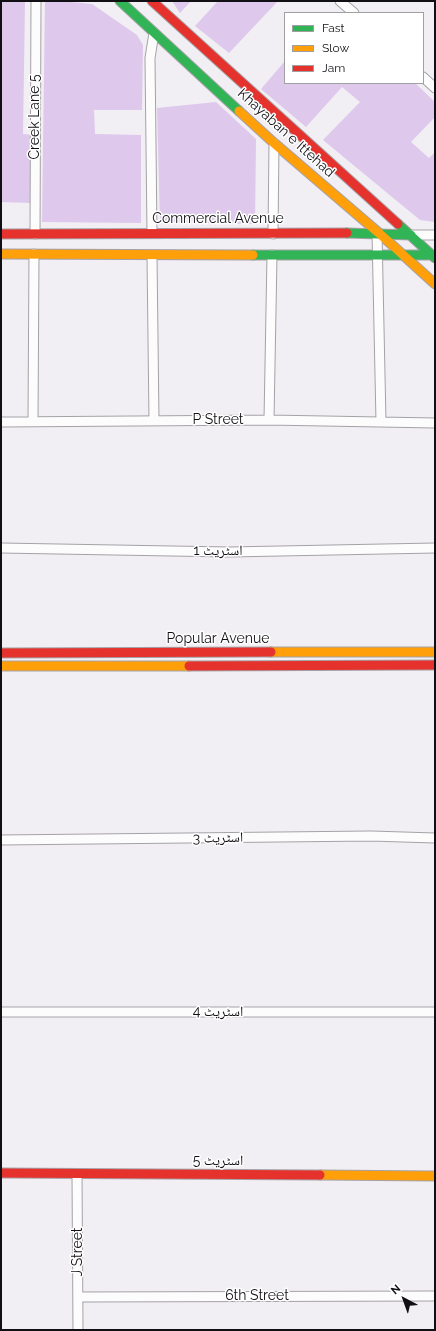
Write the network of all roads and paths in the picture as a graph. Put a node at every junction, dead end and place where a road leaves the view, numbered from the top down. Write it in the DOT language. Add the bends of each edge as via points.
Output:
graph roads {
  1 [pos="36,1"];
  2 [pos="120,1"];
  3 [pos="152,1"];
  4 [pos="340,1"];
  5 [pos="353,12"];
  6 [pos="154,33"];
  7 [pos="424,78"];
  8 [pos="435,88"];
  9 [pos="274,143"];
  10 [pos="152,233"];
  11 [pos="1,234"];
  12 [pos="35,234"];
  13 [pos="273,234"];
  14 [pos="379,234"];
  15 [pos="411,235"];
  16 [pos="435,235"];
  17 [pos="1,254"];
  18 [pos="34,254"];
  19 [pos="152,254"];
  20 [pos="272,255"];
  21 [pos="404,255"];
  22 [pos="378,256"];
  23 [pos="434,256"];
  24 [pos="435,284"];
  25 [pos="269,420"];
  26 [pos="154,421"];
  27 [pos="1,422"];
  28 [pos="33,422"];
  29 [pos="381,422"];
  30 [pos="435,422"];
  31 [pos="1,548"];
  32 [pos="435,548"];
  33 [pos="435,652"];
  34 [pos="1,653"];
  35 [pos="435,665"];
  36 [pos="1,666"];
  37 [pos="435,838"];
  38 [pos="1,840"];
  39 [pos="1,1012"];
  40 [pos="435,1012"];
  41 [pos="1,1173"];
  42 [pos="77,1174"];
  43 [pos="435,1176"];
  44 [pos="435,1296"];
  45 [pos="78,1297"];
  46 [pos="78,1330"];
  1 -- 12 [label="street, Creek Lane 5"];
  2 -- 6 [label="main road, Khayaban e Ittehad"];
  3 -- 15 [label="main road, Khayaban e Ittehad"];
  4 -- 5 [label="street"];
  6 -- 9 [label="main road, Khayaban e Ittehad"];
  6 -- 10 [label="street" via="150,58"];
  7 -- 8 [label="street"];
  9 -- 13 [label="street"];
  9 -- 14 [label="main road, Khayaban e Ittehad"];
  10 -- 12 [label="main road, Commercial Avenue"];
  10 -- 13 [label="main road, Commercial Avenue"];
  11 -- 12 [label="main road, Commercial Avenue"];
  13 -- 14 [label="main road, Commercial Avenue"];
  14 -- 15 [label="main road, Commercial Avenue"];
  14 -- 21 [label="main road, Khayaban e Ittehad"];
  14 -- 22 [label="street"];
  15 -- 16 [label="street, Commercial Avenue"];
  15 -- 23 [label="main road, Khayaban e Ittehad"];
  17 -- 18 [label="main road"];
  18 -- 19 [label="main road"];
  18 -- 28 [label="street"];
  19 -- 20 [label="main road"];
  19 -- 26 [label="street"];
  20 -- 22 [label="main road"];
  20 -- 25 [label="street"];
  21 -- 22 [label="main road"];
  21 -- 23 [label="main road"];
  21 -- 24 [label="main road, Khayaban e Ittehad"];
  22 -- 29 [label="street"];
  25 -- 26 [label="street, P Street"];
  25 -- 29 [label="street, P Street"];
  26 -- 28 [label="street, P Street"];
  27 -- 28 [label="street, P Street"];
  29 -- 30 [label="street, P Street"];
  31 -- 32 [label="street, اسٹریٹ 1" via="229,552"];
  33 -- 34 [label="main road, Popular Avenue"];
  35 -- 36 [label="main road, Popular Avenue"];
  37 -- 38 [label="street, اسٹریٹ 3" via="371,836"];
  39 -- 40 [label="street, اسٹریٹ 4"];
  41 -- 42 [label="main road, اسٹریٹ 5"];
  42 -- 43 [label="main road, اسٹریٹ 5"];
  42 -- 45 [label="street, J Street"];
  44 -- 45 [label="street, 6th Street"];
  45 -- 46 [label="street, J Street"];
}
